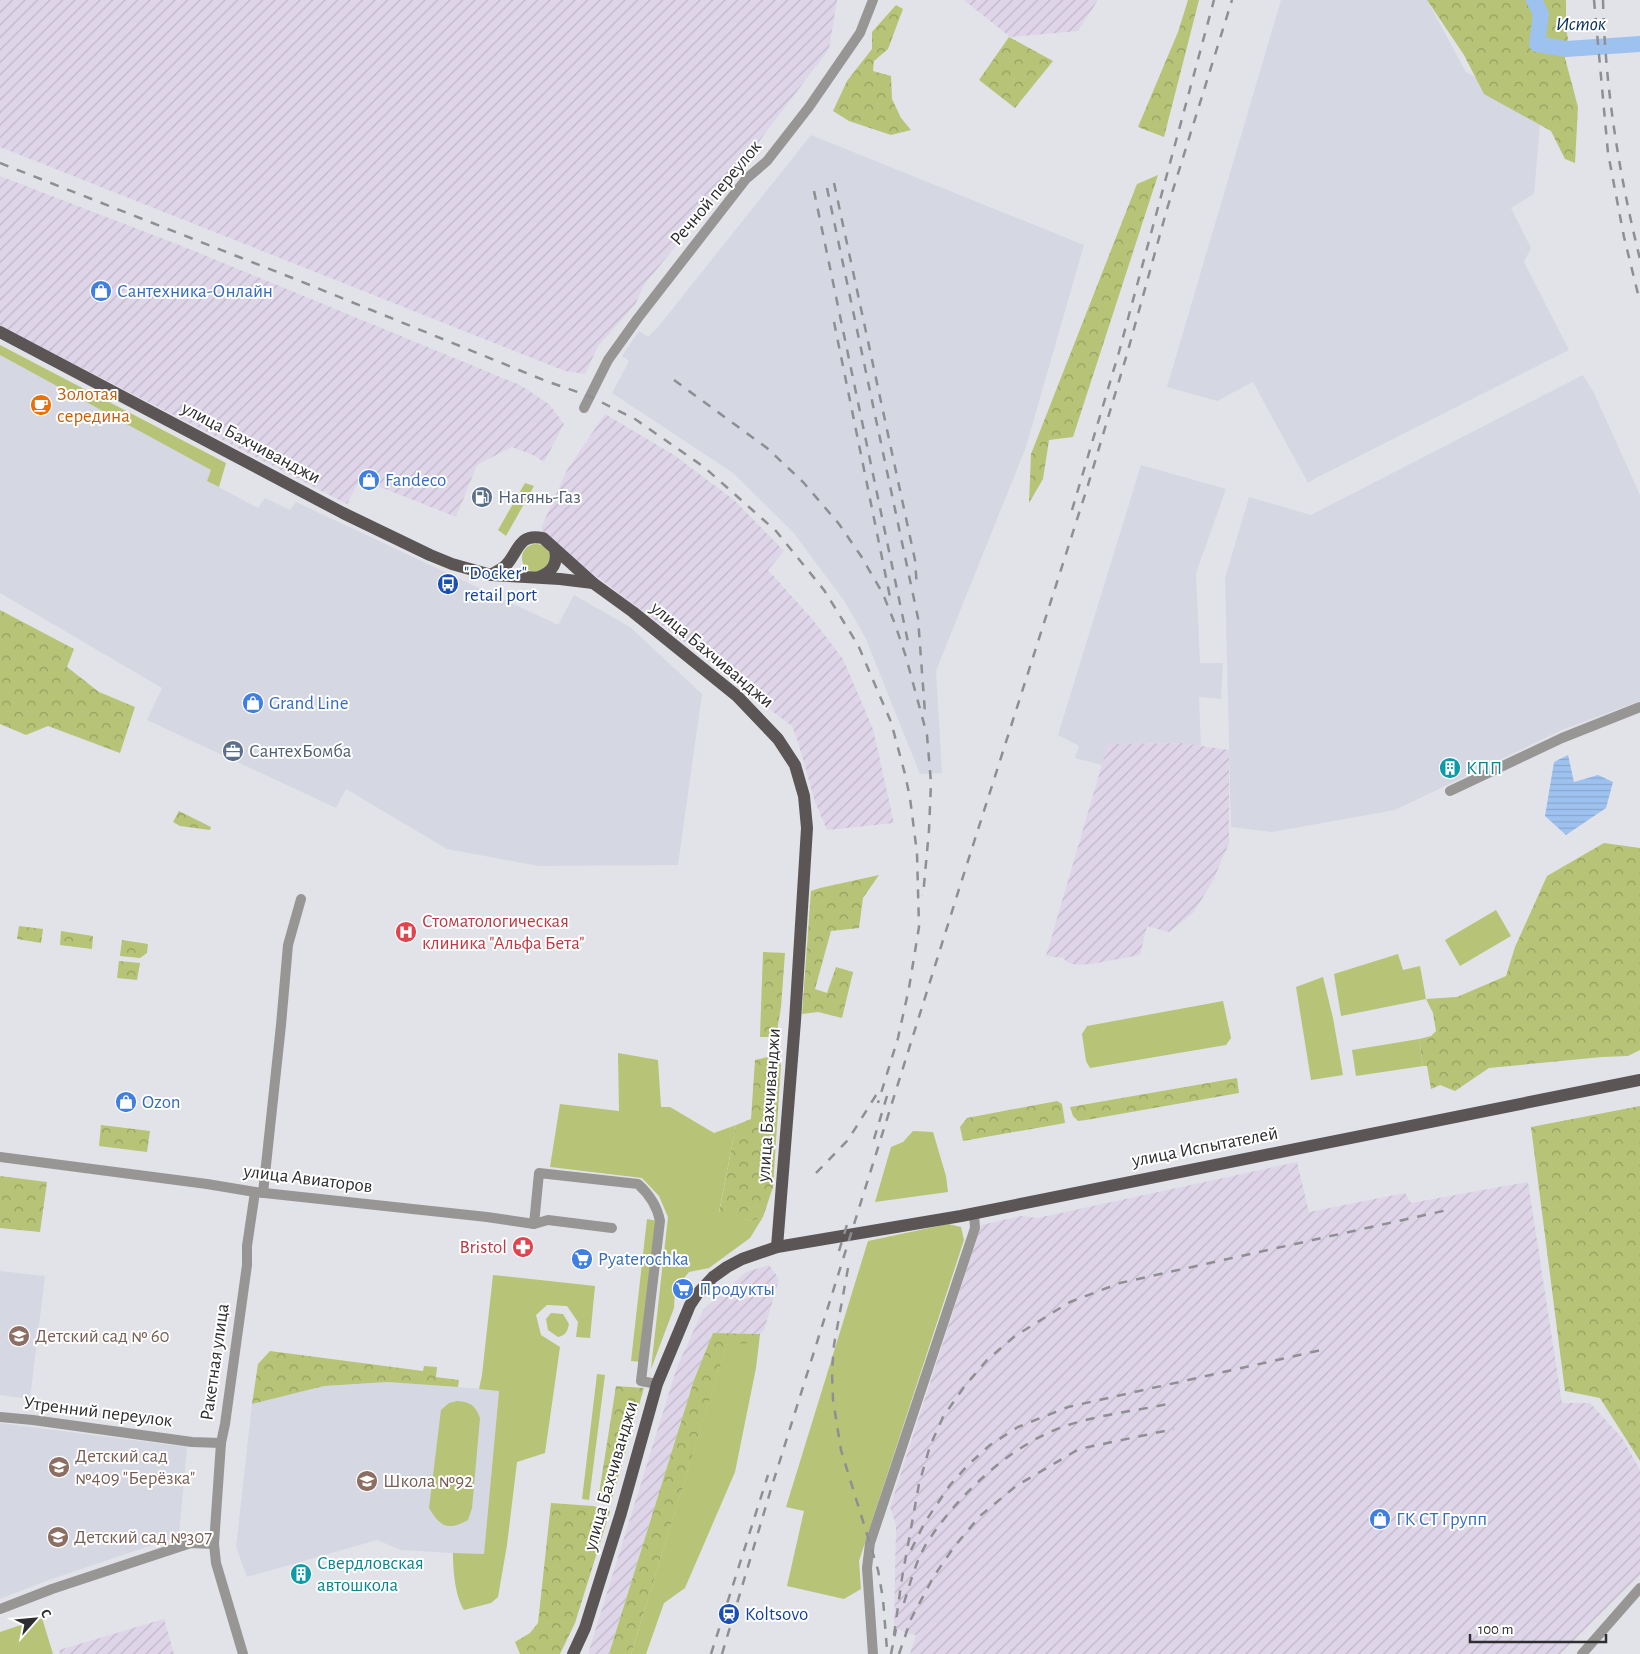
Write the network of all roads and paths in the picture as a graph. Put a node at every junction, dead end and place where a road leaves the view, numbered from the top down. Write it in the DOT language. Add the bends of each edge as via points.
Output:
graph roads {
  1 [pos="874,0"];
  2 [pos="0,332"];
  3 [pos="584,408"];
  4 [pos="554,550"];
  5 [pos="512,558"];
  6 [pos="491,575"];
  7 [pos="523,576"];
  8 [pos="539,577"];
  9 [pos="593,583"];
  10 [pos="1640,707"];
  11 [pos="1450,791"];
  12 [pos="301,899"];
  13 [pos="1640,1080"];
  14 [pos="0,1157"];
  15 [pos="259,1192"];
  16 [pos="974,1213"];
  17 [pos="534,1224"];
  18 [pos="612,1228"];
  19 [pos="777,1247"];
  20 [pos="657,1384"];
  21 [pos="0,1417"];
  22 [pos="221,1442"];
  23 [pos="214,1544"];
  24 [pos="1639,1592"];
  25 [pos="0,1609"];
  26 [pos="243,1654"];
  27 [pos="573,1654"];
  28 [pos="873,1654"];
  29 [pos="1582,1654"];
  1 -- 3 [label="street, Речной переулок" via="860,34 809,107 767,161 746,179 638,318 608,360"];
  2 -- 6 [label="main road, улица Бахчиванджи" via="343,513 430,555"];
  4 -- 5 [label="main road, улица Бахчиванджи" via="543,538 535,537 523,542"];
  4 -- 8 [label="main road" via="556,557 552,570"];
  4 -- 9 [label="main road, улица Бахчиванджи"];
  5 -- 6 [label="main road, улица Бахчиванджи"];
  5 -- 7 [label="main road"];
  6 -- 7 [label="main road, улица Бахчиванджи"];
  7 -- 8 [label="main road, улица Бахчиванджи"];
  8 -- 9 [label="main road, улица Бахчиванджи"];
  9 -- 19 [label="main road, улица Бахчиванджи" via="715,678 760,718 795,765 804,796 807,828"];
  10 -- 11 [label="street" via="1562,738"];
  12 -- 15 [label="street, Ракетная улица" via="288,945 282,1025"];
  13 -- 16 [label="main road, улица Испытателей"];
  14 -- 15 [label="street, улица Авиаторов"];
  15 -- 17 [label="street, улица Авиаторов"];
  15 -- 22 [label="street, Ракетная улица" via="247,1246"];
  16 -- 19 [label="main road, улица Испытателей"];
  16 -- 28 [label="street" via="975,1228 870,1543 867,1568"];
  17 -- 18 [label="street, улица Авиаторов" via="548,1220"];
  17 -- 20 [label="street" via="539,1173 638,1184 647,1192 658,1210 660,1221 641,1381"];
  19 -- 20 [label="main road, улица Бахчиванджи" via="742,1259 713,1278 698,1293 690,1304"];
  20 -- 27 [label="main road, улица Бахчиванджи" via="586,1628"];
  21 -- 22 [label="street, Утренний переулок" via="192,1442"];
  22 -- 23 [label="street, Ракетная улица"];
  23 -- 25 [label="street" via="191,1543"];
  23 -- 26 [label="street, Ракетная улица" via="216,1563"];
  24 -- 29 [label="street"];
}
